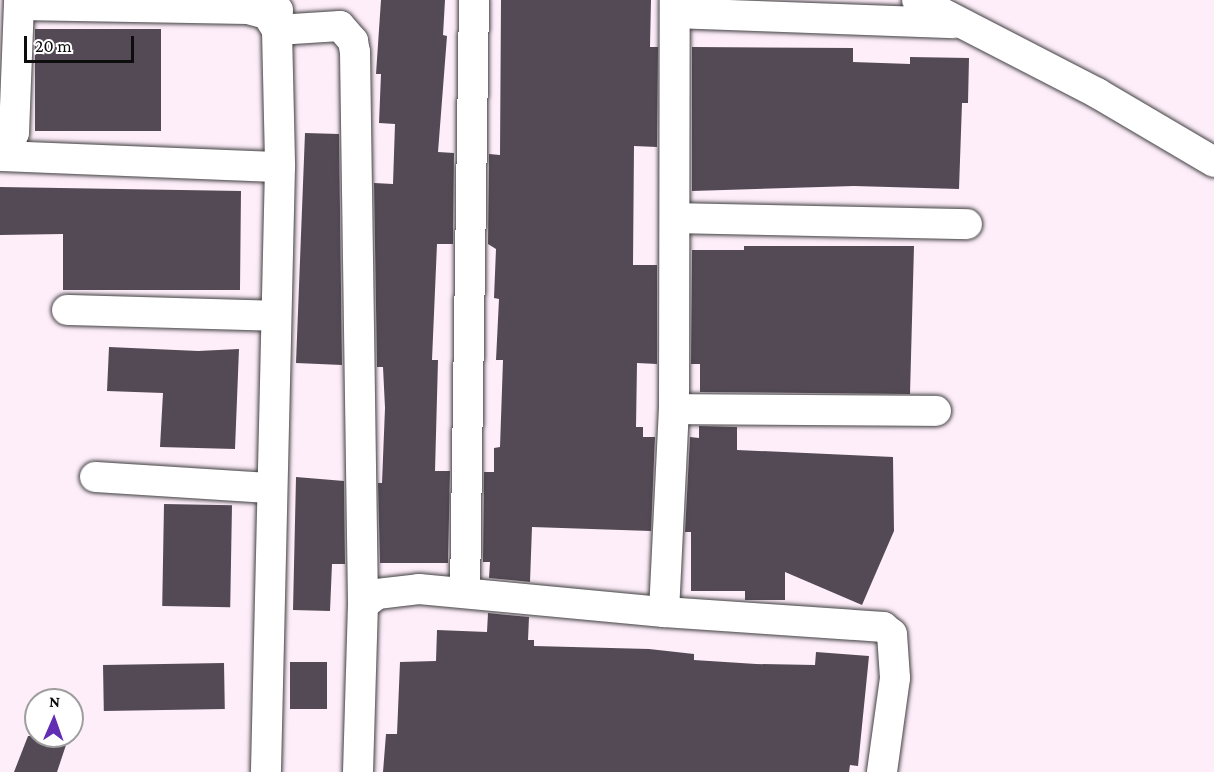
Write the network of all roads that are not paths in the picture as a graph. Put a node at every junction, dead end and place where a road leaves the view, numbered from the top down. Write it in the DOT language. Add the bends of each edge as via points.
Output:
graph roads {
  1 [pos="278,0"];
  2 [pos="474,0"];
  3 [pos="917,0"];
  4 [pos="19,2"];
  5 [pos="675,7"];
  6 [pos="964,23"];
  7 [pos="277,30"];
  8 [pos="2,156"];
  9 [pos="1214,162"];
  10 [pos="280,167"];
  11 [pos="675,218"];
  12 [pos="967,224"];
  13 [pos="67,310"];
  14 [pos="276,316"];
  15 [pos="674,409"];
  16 [pos="936,411"];
  17 [pos="95,477"];
  18 [pos="270,488"];
  19 [pos="465,593"];
  20 [pos="363,605"];
  21 [pos="664,612"];
  22 [pos="266,772"];
  23 [pos="358,772"];
  24 [pos="882,772"];
  1 -- 7 [label="street"];
  2 -- 19 [label="street"];
  3 -- 6 [label="street"];
  4 -- 7 [label="street" via="248,9 267,14"];
  4 -- 8 [label="street" via="17,109 14,133"];
  5 -- 6 [label="street"];
  5 -- 11 [label="street"];
  6 -- 9 [label="street" via="1163,129"];
  7 -- 10 [label="street"];
  7 -- 20 [label="street" via="340,26 353,41 356,52"];
  8 -- 10 [label="street"];
  10 -- 14 [label="street"];
  11 -- 12 [label="street"];
  11 -- 15 [label="street"];
  13 -- 14 [label="street"];
  14 -- 18 [label="street"];
  15 -- 16 [label="street"];
  15 -- 21 [label="street"];
  17 -- 18 [label="street"];
  18 -- 22 [label="street"];
  19 -- 20 [label="street" via="395,589 377,594"];
  19 -- 21 [label="street"];
  20 -- 23 [label="street"];
  21 -- 24 [label="street" via="883,627 892,634 896,678"];
}
